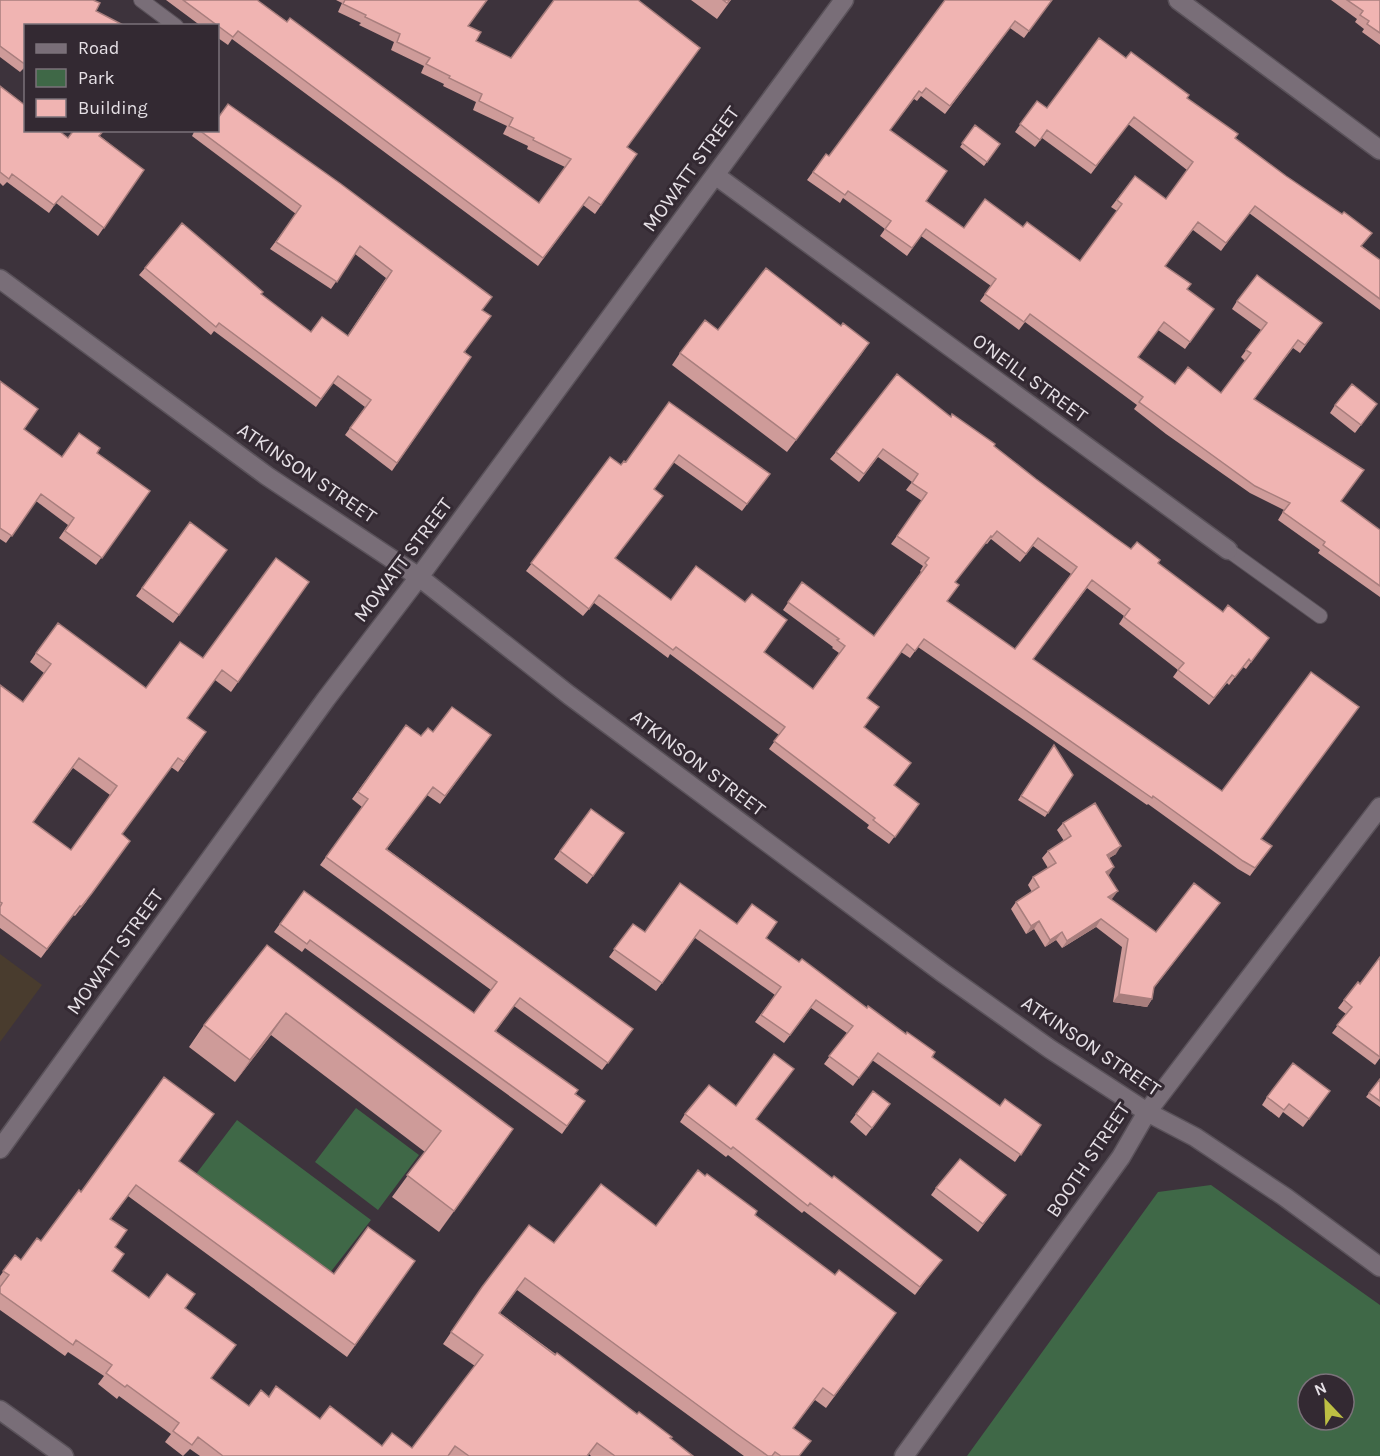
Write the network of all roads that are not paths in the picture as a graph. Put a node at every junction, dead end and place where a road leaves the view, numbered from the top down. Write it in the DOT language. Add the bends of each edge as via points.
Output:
graph roads {
  1 [pos="141,0"];
  2 [pos="844,0"];
  3 [pos="1178,0"];
  4 [pos="173,24"];
  5 [pos="1380,150"];
  6 [pos="715,175"];
  7 [pos="0,279"];
  8 [pos="1228,550"];
  9 [pos="419,577"];
  10 [pos="1320,616"];
  11 [pos="1380,807"];
  12 [pos="1148,1112"];
  13 [pos="0,1149"];
  14 [pos="1380,1267"];
  15 [pos="0,1410"];
  16 [pos="64,1456"];
  17 [pos="904,1456"];
  1 -- 4 [label="lane"];
  2 -- 6 [label="street, MOWATT STREET"];
  3 -- 5 [label="street"];
  6 -- 8 [label="street, O'NEILL STREET"];
  6 -- 9 [label="street, MOWATT STREET"];
  7 -- 9 [label="street, ATKINSON STREET" via="267,476"];
  8 -- 10 [label="lane, O'NEILL STREET"];
  9 -- 12 [label="street, ATKINSON STREET" via="569,695 866,917 1050,1049"];
  9 -- 13 [label="street, MOWATT STREET"];
  11 -- 12 [label="street, BOOTH STREET"];
  12 -- 14 [label="street, ATKINSON STREET" via="1195,1137"];
  12 -- 17 [label="street, BOOTH STREET" via="1121,1157"];
  15 -- 16 [label="street"];
}
